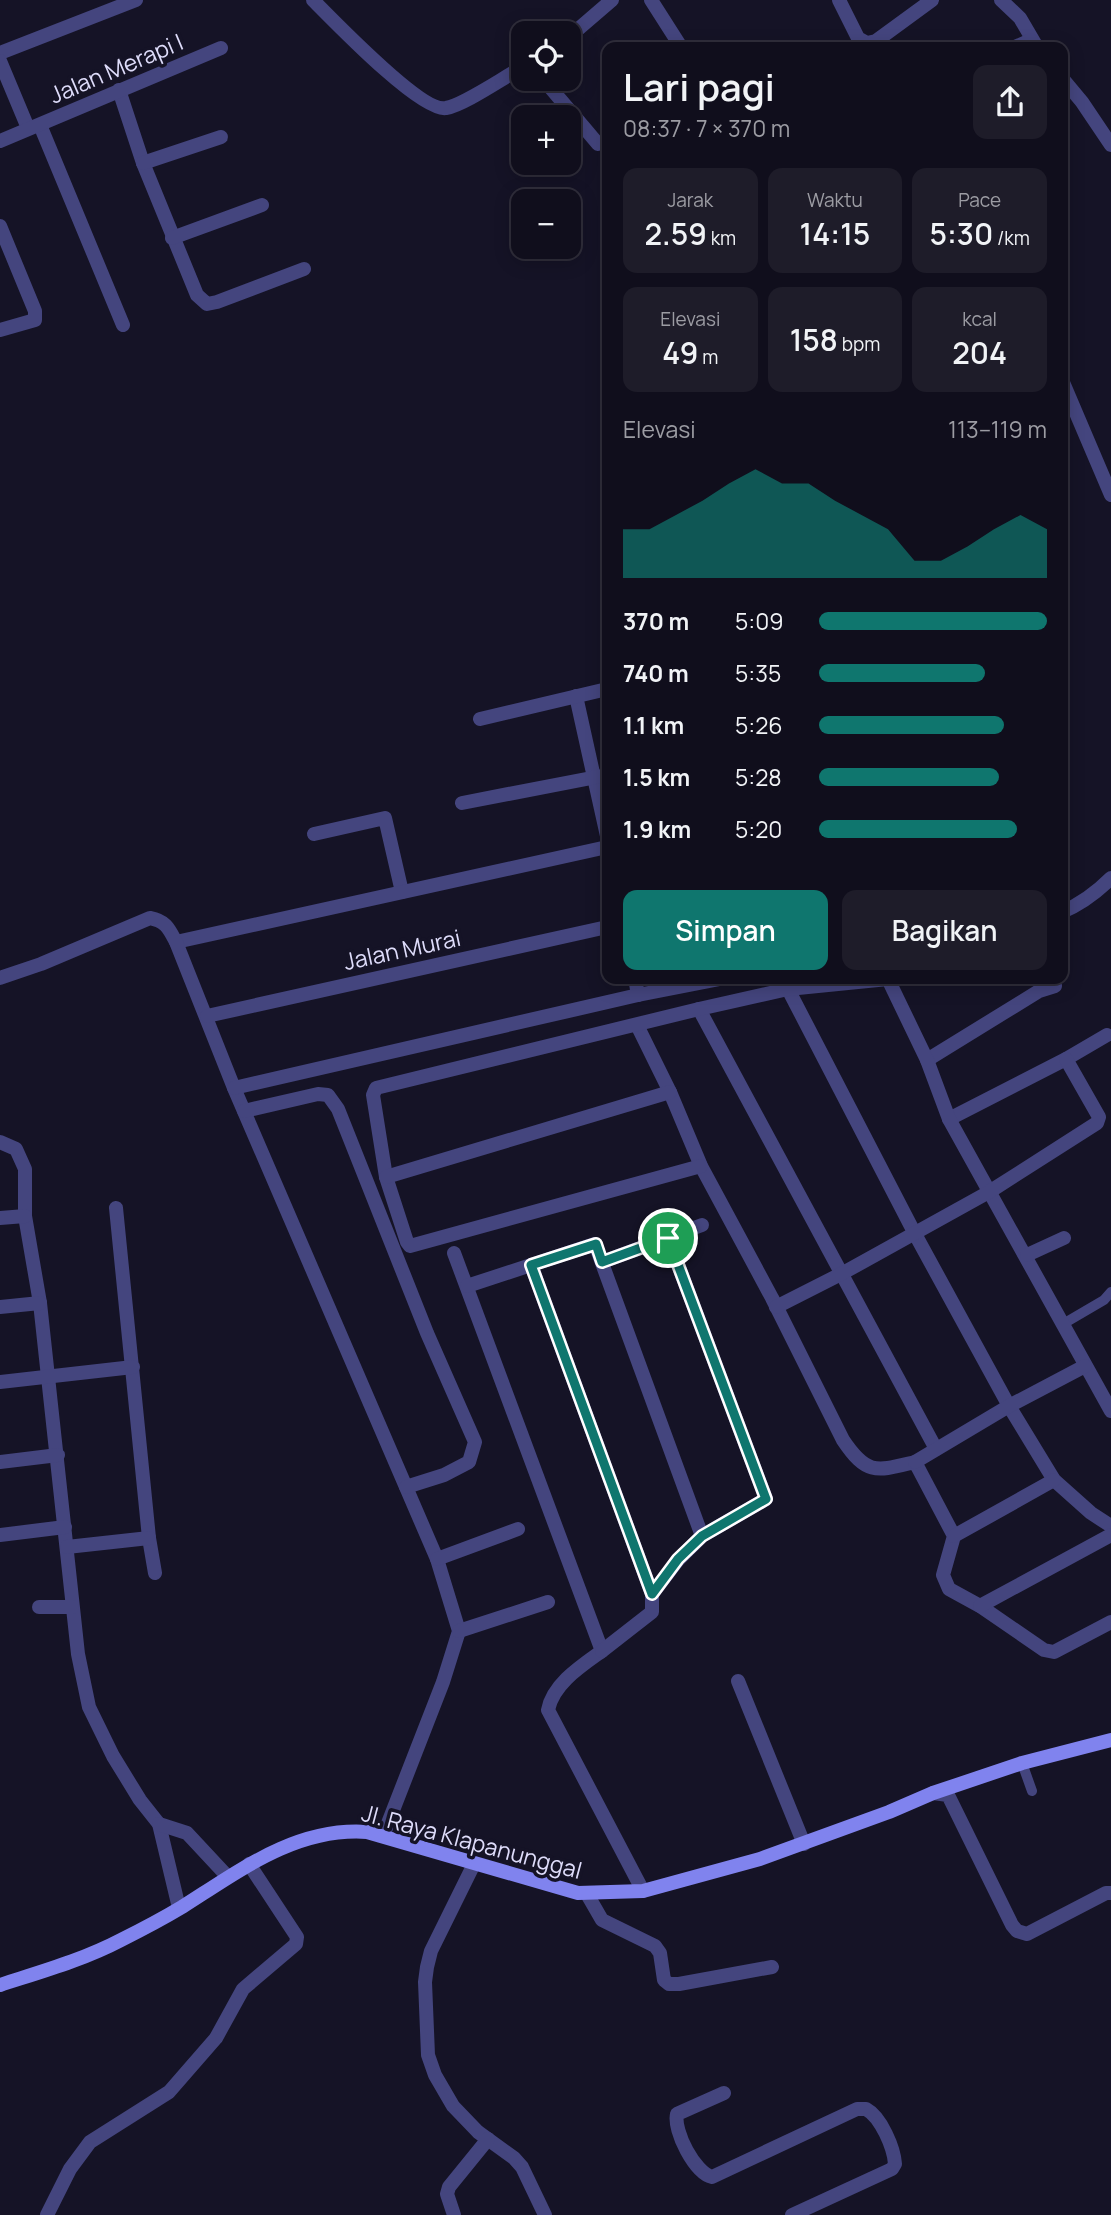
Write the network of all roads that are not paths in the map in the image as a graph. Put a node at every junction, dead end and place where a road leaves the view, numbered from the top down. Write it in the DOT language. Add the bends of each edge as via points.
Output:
graph roads {
  1 [pos="136,0"];
  2 [pos="313,0"];
  3 [pos="612,0"];
  4 [pos="651,0"];
  5 [pos="839,0"];
  6 [pos="932,0"];
  7 [pos="1012,3"];
  8 [pos="581,27"];
  9 [pos="678,42"];
  10 [pos="865,42"];
  11 [pos="872,42"];
  12 [pos="1034,42"];
  13 [pos="221,48"];
  14 [pos="0,53"];
  15 [pos="0,61"];
  16 [pos="511,74"];
  17 [pos="1068,85"];
  18 [pos="119,90"];
  19 [pos="554,91"];
  20 [pos="34,127"];
  21 [pos="221,137"];
  22 [pos="0,141"];
  23 [pos="598,144"];
  24 [pos="1111,145"];
  25 [pos="143,163"];
  26 [pos="262,205"];
  27 [pos="0,226"];
  28 [pos="172,238"];
  29 [pos="304,269"];
  30 [pos="123,325"];
  31 [pos="0,330"];
  32 [pos="1068,394"];
  33 [pos="1111,495"];
  34 [pos="602,690"];
  35 [pos="576,696"];
  36 [pos="480,719"];
  37 [pos="601,776"];
  38 [pos="462,803"];
  39 [pos="314,834"];
  40 [pos="602,848"];
  41 [pos="1111,878"];
  42 [pos="402,892"];
  43 [pos="1068,910"];
  44 [pos="602,928"];
  45 [pos="176,942"];
  46 [pos="0,978"];
  47 [pos="636,984"];
  48 [pos="694,984"];
  49 [pos="839,984"];
  50 [pos="892,984"];
  51 [pos="1036,985"];
  52 [pos="1055,986"];
  53 [pos="788,989"];
  54 [pos="638,995"];
  55 [pos="699,1009"];
  56 [pos="206,1016"];
  57 [pos="637,1025"];
  58 [pos="1107,1035"];
  59 [pos="1066,1059"];
  60 [pos="927,1060"];
  61 [pos="234,1087"];
  62 [pos="670,1091"];
  63 [pos="244,1111"];
  64 [pos="949,1119"];
  65 [pos="0,1142"];
  66 [pos="701,1166"];
  67 [pos="386,1177"];
  68 [pos="989,1192"];
  69 [pos="116,1208"];
  70 [pos="25,1216"];
  71 [pos="0,1219"];
  72 [pos="702,1225"];
  73 [pos="915,1234"];
  74 [pos="668,1238"];
  75 [pos="1064,1238"];
  76 [pos="454,1254"];
  77 [pos="1027,1255"];
  78 [pos="602,1262"];
  79 [pos="531,1265"];
  80 [pos="841,1274"];
  81 [pos="467,1286"];
  82 [pos="1111,1292"];
  83 [pos="40,1304"];
  84 [pos="0,1307"];
  85 [pos="776,1307"];
  86 [pos="1063,1324"];
  87 [pos="1085,1366"];
  88 [pos="133,1367"];
  89 [pos="48,1377"];
  90 [pos="0,1382"];
  91 [pos="1105,1387"];
  92 [pos="1009,1406"];
  93 [pos="1111,1411"];
  94 [pos="936,1448"];
  95 [pos="58,1455"];
  96 [pos="0,1462"];
  97 [pos="915,1462"];
  98 [pos="1054,1480"];
  99 [pos="406,1486"];
  100 [pos="1111,1526"];
  101 [pos="65,1527"];
  102 [pos="519,1529"];
  103 [pos="0,1535"];
  104 [pos="1111,1535"];
  105 [pos="702,1536"];
  106 [pos="954,1536"];
  107 [pos="149,1538"];
  108 [pos="67,1547"];
  109 [pos="437,1559"];
  110 [pos="155,1573"];
  111 [pos="652,1594"];
  112 [pos="548,1602"];
  113 [pos="980,1606"];
  114 [pos="39,1607"];
  115 [pos="72,1607"];
  116 [pos="1111,1622"];
  117 [pos="459,1631"];
  118 [pos="602,1651"];
  119 [pos="738,1681"];
  120 [pos="1111,1740"];
  121 [pos="1022,1763"];
  122 [pos="1031,1791"];
  123 [pos="933,1793"];
  124 [pos="159,1824"];
  125 [pos="383,1836"];
  126 [pos="804,1843"];
  127 [pos="249,1864"];
  128 [pos="474,1864"];
  129 [pos="228,1877"];
  130 [pos="643,1891"];
  131 [pos="1111,1893"];
  132 [pos="587,1894"];
  133 [pos="179,1908"];
  134 [pos="772,1967"];
  135 [pos="0,1985"];
  136 [pos="724,2093"];
  137 [pos="488,2139"];
  138 [pos="47,2215"];
  139 [pos="454,2215"];
  140 [pos="545,2215"];
  141 [pos="792,2215"];
  1 -- 14 [label="street"];
  2 -- 16 [label="street" via="403,84 443,109"];
  3 -- 8 [label="street"];
  4 -- 9 [label="street"];
  5 -- 10 [label="street" via="858,38"];
  6 -- 11 [label="street"];
  7 -- 12 [label="street"];
  13 -- 18 [label="street, Jalan Merapi I"];
  15 -- 20 [label="street"];
  17 -- 24 [label="street"];
  18 -- 20 [label="street, Jalan Merapi I"];
  18 -- 25 [label="street"];
  19 -- 23 [label="street"];
  20 -- 22 [label="street, Jalan Merapi I"];
  20 -- 30 [label="street"];
  21 -- 25 [label="street"];
  25 -- 28 [label="street"];
  26 -- 28 [label="street"];
  27 -- 31 [label="street" via="35,320"];
  28 -- 29 [label="street" via="197,295 207,304"];
  32 -- 33 [label="street"];
  34 -- 35 [label="street"];
  35 -- 36 [label="street"];
  35 -- 37 [label="street"];
  37 -- 38 [label="street"];
  39 -- 42 [label="street" via="385,818"];
  40 -- 42 [label="street"];
  41 -- 43 [label="street"];
  42 -- 45 [label="street"];
  44 -- 56 [label="street, Jalan Murai"];
  45 -- 46 [label="street" via="168,926 150,918"];
  45 -- 56 [label="street"];
  47 -- 54 [label="street"];
  48 -- 54 [label="street"];
  49 -- 53 [label="street"];
  50 -- 60 [label="street"];
  51 -- 52 [label="street"];
  51 -- 60 [label="street"];
  53 -- 55 [label="street"];
  53 -- 73 [label="street"];
  54 -- 61 [label="street"];
  55 -- 57 [label="street"];
  55 -- 80 [label="street"];
  56 -- 61 [label="street"];
  57 -- 62 [label="street"];
  57 -- 67 [label="street" via="376,1088 373,1095"];
  58 -- 59 [label="street"];
  59 -- 64 [label="street"];
  59 -- 68 [label="street" via="1099,1120"];
  60 -- 64 [label="street"];
  61 -- 63 [label="street"];
  62 -- 66 [label="street"];
  62 -- 67 [label="street"];
  63 -- 99 [label="street"];
  63 -- 99 [label="street" via="318,1094 328,1095 338,1109 475,1442 469,1462"];
  64 -- 68 [label="street"];
  65 -- 70 [label="street" via="16,1149 26,1169"];
  66 -- 67 [label="street" via="411,1246"];
  66 -- 85 [label="street"];
  68 -- 73 [label="street"];
  68 -- 77 [label="street"];
  69 -- 88 [label="street"];
  70 -- 71 [label="street"];
  70 -- 83 [label="street"];
  72 -- 74 [label="street"];
  73 -- 80 [label="street"];
  73 -- 92 [label="street"];
  74 -- 78 [label="street"];
  74 -- 105 [label="street" via="766,1499"];
  75 -- 77 [label="street"];
  76 -- 81 [label="street"];
  77 -- 86 [label="street"];
  78 -- 79 [label="street" via="596,1244"];
  78 -- 105 [label="street"];
  79 -- 81 [label="street"];
  79 -- 111 [label="street"];
  80 -- 85 [label="street"];
  80 -- 94 [label="street"];
  81 -- 118 [label="street"];
  82 -- 86 [label="lane"];
  83 -- 84 [label="street"];
  83 -- 89 [label="street"];
  85 -- 97 [label="street" via="856,1459 872,1468 888,1469"];
  86 -- 87 [label="street"];
  87 -- 91 [label="street"];
  87 -- 92 [label="street"];
  88 -- 89 [label="street"];
  88 -- 107 [label="street"];
  89 -- 90 [label="street"];
  89 -- 95 [label="street"];
  91 -- 93 [label="street"];
  92 -- 94 [label="street"];
  92 -- 98 [label="street"];
  94 -- 97 [label="street"];
  95 -- 96 [label="street"];
  95 -- 101 [label="street"];
  97 -- 106 [label="street"];
  98 -- 100 [label="street"];
  98 -- 106 [label="street"];
  99 -- 109 [label="street"];
  101 -- 103 [label="street"];
  101 -- 108 [label="street"];
  102 -- 109 [label="street"];
  104 -- 113 [label="street"];
  105 -- 111 [label="street"];
  106 -- 113 [label="street" via="943,1575 949,1590"];
  107 -- 108 [label="street"];
  107 -- 110 [label="street"];
  108 -- 115 [label="street"];
  109 -- 117 [label="street"];
  111 -- 118 [label="street" via="652,1612"];
  112 -- 117 [label="street"];
  113 -- 116 [label="street" via="1044,1650 1054,1652"];
  114 -- 115 [label="street"];
  115 -- 124 [label="street" via="89,1707 113,1756"];
  117 -- 125 [label="street"];
  118 -- 130 [label="street" via="551,1697 548,1710"];
  119 -- 126 [label="street"];
  120 -- 121 [label="street, Jl. Raya Klapanunggal"];
  121 -- 122 [label="lane"];
  121 -- 123 [label="street, Jl. Raya Klapanunggal"];
  123 -- 126 [label="street, Jl. Raya Klapanunggal"];
  123 -- 131 [label="street" via="948,1795 1017,1931 1027,1934"];
  124 -- 129 [label="street" via="187,1833"];
  124 -- 133 [label="street"];
  125 -- 127 [label="street, Jl. Raya Klapanunggal" via="349,1831 320,1834"];
  125 -- 128 [label="street, Jl. Raya Klapanunggal"];
  126 -- 130 [label="street, Jl. Raya Klapanunggal" via="760,1860"];
  127 -- 129 [label="street, Jl. Raya Klapanunggal"];
  127 -- 138 [label="street" via="297,1937 296,1944 243,1989 216,2038 169,2092 90,2142 69,2169"];
  128 -- 132 [label="street, Jl. Raya Klapanunggal"];
  128 -- 137 [label="street" via="427,1967 428,2055 447,2099"];
  129 -- 133 [label="street, Jl. Raya Klapanunggal"];
  130 -- 132 [label="street, Jl. Raya Klapanunggal"];
  132 -- 134 [label="street" via="602,1920 655,1946 669,1984"];
  133 -- 135 [label="street, Jl. Raya Klapanunggal" via="118,1941"];
  136 -- 141 [label="street" via="676,2118 699,2170 712,2177 857,2109 866,2109 877,2119 895,2157 891,2169"];
  137 -- 139 [label="street" via="449,2187"];
  137 -- 140 [label="street" via="522,2166"];
}
